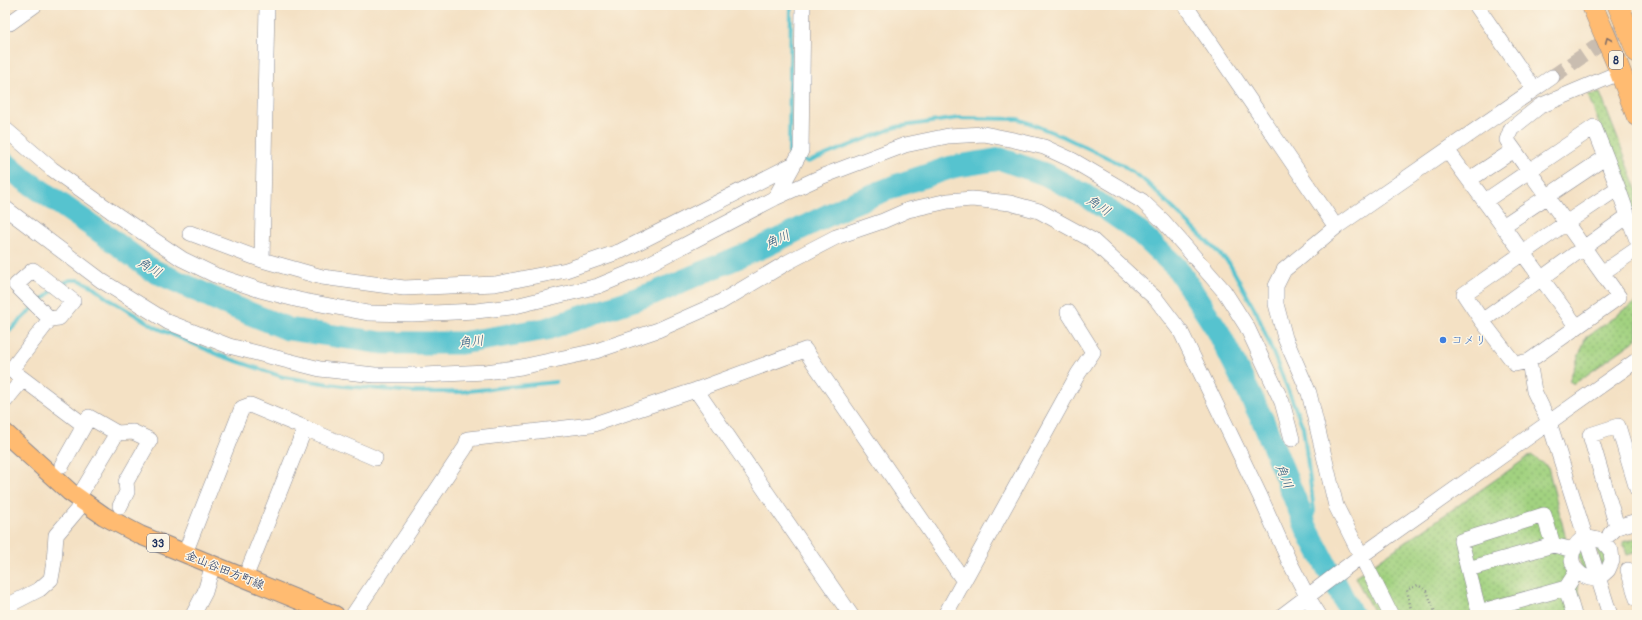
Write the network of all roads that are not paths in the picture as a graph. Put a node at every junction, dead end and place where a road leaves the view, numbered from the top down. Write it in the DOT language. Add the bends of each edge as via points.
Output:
graph roads {
  1 [pos="36,5"];
  2 [pos="267,5"];
  3 [pos="802,5"];
  4 [pos="1185,5"];
  5 [pos="1476,5"];
  6 [pos="1592,5"];
  7 [pos="1618,5"];
  8 [pos="10,23"];
  9 [pos="1637,52"];
  10 [pos="1621,72"];
  11 [pos="1552,77"];
  12 [pos="1534,89"];
  13 [pos="1637,116"];
  14 [pos="5,129"];
  15 [pos="1447,150"];
  16 [pos="1514,150"];
  17 [pos="1606,157"];
  18 [pos="794,164"];
  19 [pos="1529,172"];
  20 [pos="1469,180"];
  21 [pos="1618,188"];
  22 [pos="1547,197"];
  23 [pos="775,198"];
  24 [pos="1485,201"];
  25 [pos="5,208"];
  26 [pos="1628,216"];
  27 [pos="1566,223"];
  28 [pos="1503,226"];
  29 [pos="1336,227"];
  30 [pos="190,233"];
  31 [pos="1637,240"];
  32 [pos="1584,248"];
  33 [pos="1637,249"];
  34 [pos="1523,253"];
  35 [pos="262,260"];
  36 [pos="1602,274"];
  37 [pos="1541,278"];
  38 [pos="1068,312"];
  39 [pos="50,319"];
  40 [pos="1482,321"];
  41 [pos="1577,327"];
  42 [pos="1637,360"];
  43 [pos="1529,361"];
  44 [pos="22,379"];
  45 [pos="696,390"];
  46 [pos="5,402"];
  47 [pos="1549,422"];
  48 [pos="84,425"];
  49 [pos="305,428"];
  50 [pos="5,433"];
  51 [pos="117,433"];
  52 [pos="1292,439"];
  53 [pos="375,458"];
  54 [pos="62,465"];
  55 [pos="1637,489"];
  56 [pos="81,500"];
  57 [pos="120,506"];
  58 [pos="1637,521"];
  59 [pos="1617,527"];
  60 [pos="1585,537"];
  61 [pos="1603,541"];
  62 [pos="1553,545"];
  63 [pos="1574,550"];
  64 [pos="185,553"];
  65 [pos="1361,556"];
  66 [pos="213,564"];
  67 [pos="1610,566"];
  68 [pos="1633,569"];
  69 [pos="1468,570"];
  70 [pos="1577,571"];
  71 [pos="244,578"];
  72 [pos="1598,579"];
  73 [pos="964,580"];
  74 [pos="1566,588"];
  75 [pos="1309,595"];
  76 [pos="1637,599"];
  77 [pos="5,607"];
  78 [pos="1480,614"];
  79 [pos="193,615"];
  80 [pos="335,615"];
  81 [pos="353,615"];
  82 [pos="851,615"];
  83 [pos="945,615"];
  84 [pos="1283,615"];
  85 [pos="1319,615"];
  86 [pos="1391,615"];
  87 [pos="1574,615"];
  88 [pos="1610,615"];
  1 -- 8 [label="street"];
  2 -- 35 [label="street"];
  3 -- 18 [label="street" via="801,151"];
  4 -- 29 [label="street"];
  5 -- 12 [label="street"];
  10 -- 6 [label="highway, 8, one-way"];
  7 -- 9 [label="highway, 8"];
  10 -- 13 [label="highway, 8"];
  10 -- 16 [label="street" via="1540,106 1511,129 1507,140"];
  11 -- 12 [label="street"];
  12 -- 15 [label="street"];
  14 -- 23 [label="street" via="52,169 182,259 215,275 260,290 368,313 412,314 511,307 598,286 638,269"];
  15 -- 20 [label="street"];
  15 -- 29 [label="street"];
  16 -- 19 [label="street"];
  16 -- 20 [label="street"];
  17 -- 19 [label="street" via="1594,128"];
  17 -- 21 [label="street"];
  17 -- 22 [label="street"];
  18 -- 23 [label="street"];
  18 -- 35 [label="street" via="621,251 566,270 495,284 404,288 322,277"];
  19 -- 22 [label="street"];
  19 -- 24 [label="street"];
  20 -- 24 [label="street"];
  21 -- 26 [label="street"];
  21 -- 27 [label="street"];
  22 -- 27 [label="street"];
  22 -- 28 [label="street"];
  23 -- 52 [label="street" via="823,176 905,145 948,136 984,134 1044,147 1072,160 1142,201 1164,221 1224,291 1247,327 1282,402"];
  24 -- 28 [label="street"];
  25 -- 75 [label="street" via="102,281 168,322 229,346 320,369 375,375 486,372 596,351 658,330 719,303 836,237 908,210 948,201 972,199 1010,203 1039,211 1092,240 1156,299 1181,332 1289,561"];
  26 -- 31 [label="street"];
  26 -- 32 [label="street"];
  27 -- 32 [label="street"];
  27 -- 34 [label="street"];
  28 -- 34 [label="street"];
  29 -- 65 [label="street" via="1284,270 1276,286 1276,304 1285,338 1309,394 1336,506"];
  30 -- 35 [label="street"];
  32 -- 36 [label="street"];
  32 -- 37 [label="street"];
  33 -- 36 [label="street"];
  34 -- 37 [label="street"];
  34 -- 40 [label="street" via="1464,294"];
  36 -- 41 [label="street" via="1619,297"];
  37 -- 40 [label="street"];
  37 -- 41 [label="street"];
  38 -- 73 [label="street" via="1093,352 1078,374"];
  39 -- 44 [label="street" via="12,370"];
  40 -- 43 [label="street" via="1515,364"];
  41 -- 43 [label="street"];
  42 -- 47 [label="street"];
  43 -- 47 [label="street" via="1534,391"];
  44 -- 46 [label="street"];
  44 -- 48 [label="street"];
  45 -- 73 [label="street" via="805,350"];
  45 -- 81 [label="street" via="590,425 468,439 465,448"];
  45 -- 82 [label="street"];
  47 -- 60 [label="street"];
  47 -- 65 [label="street"];
  48 -- 51 [label="street" via="89,417"];
  48 -- 54 [label="street"];
  49 -- 53 [label="street"];
  49 -- 64 [label="street" via="250,405 242,408"];
  49 -- 71 [label="street"];
  50 -- 56 [label="main road, 金山谷田方町線 / 33"];
  51 -- 56 [label="street"];
  51 -- 57 [label="street" via="133,432 150,440 126,482 127,492"];
  55 -- 59 [label="street" via="1618,426 1590,435"];
  56 -- 64 [label="main road, 金山谷田方町線 / 33" via="104,516 140,535"];
  56 -- 77 [label="street" via="56,535 51,579 40,590"];
  58 -- 59 [label="street"];
  59 -- 61 [label="street"];
  60 -- 61 [label="street"];
  60 -- 63 [label="street" via="1578,541"];
  60 -- 72 [label="street"];
  61 -- 67 [label="street" via="1611,551"];
  62 -- 63 [label="street"];
  62 -- 69 [label="street"];
  62 -- 69 [label="street" via="1544,515 1461,541"];
  63 -- 70 [label="street" via="1572,561"];
  64 -- 66 [label="main road, 金山谷田方町線 / 33"];
  65 -- 75 [label="street"];
  65 -- 86 [label="street"];
  66 -- 71 [label="main road, 金山谷田方町線 / 33"];
  66 -- 79 [label="street" via="205,592"];
  67 -- 68 [label="street"];
  67 -- 72 [label="street"];
  68 -- 76 [label="street"];
  69 -- 78 [label="street"];
  70 -- 72 [label="street" via="1582,576"];
  70 -- 74 [label="street"];
  71 -- 80 [label="main road, 金山谷田方町線 / 33"];
  72 -- 88 [label="street"];
  73 -- 83 [label="street"];
  74 -- 78 [label="street"];
  74 -- 87 [label="street"];
  75 -- 84 [label="street"];
  75 -- 85 [label="street"];
}
